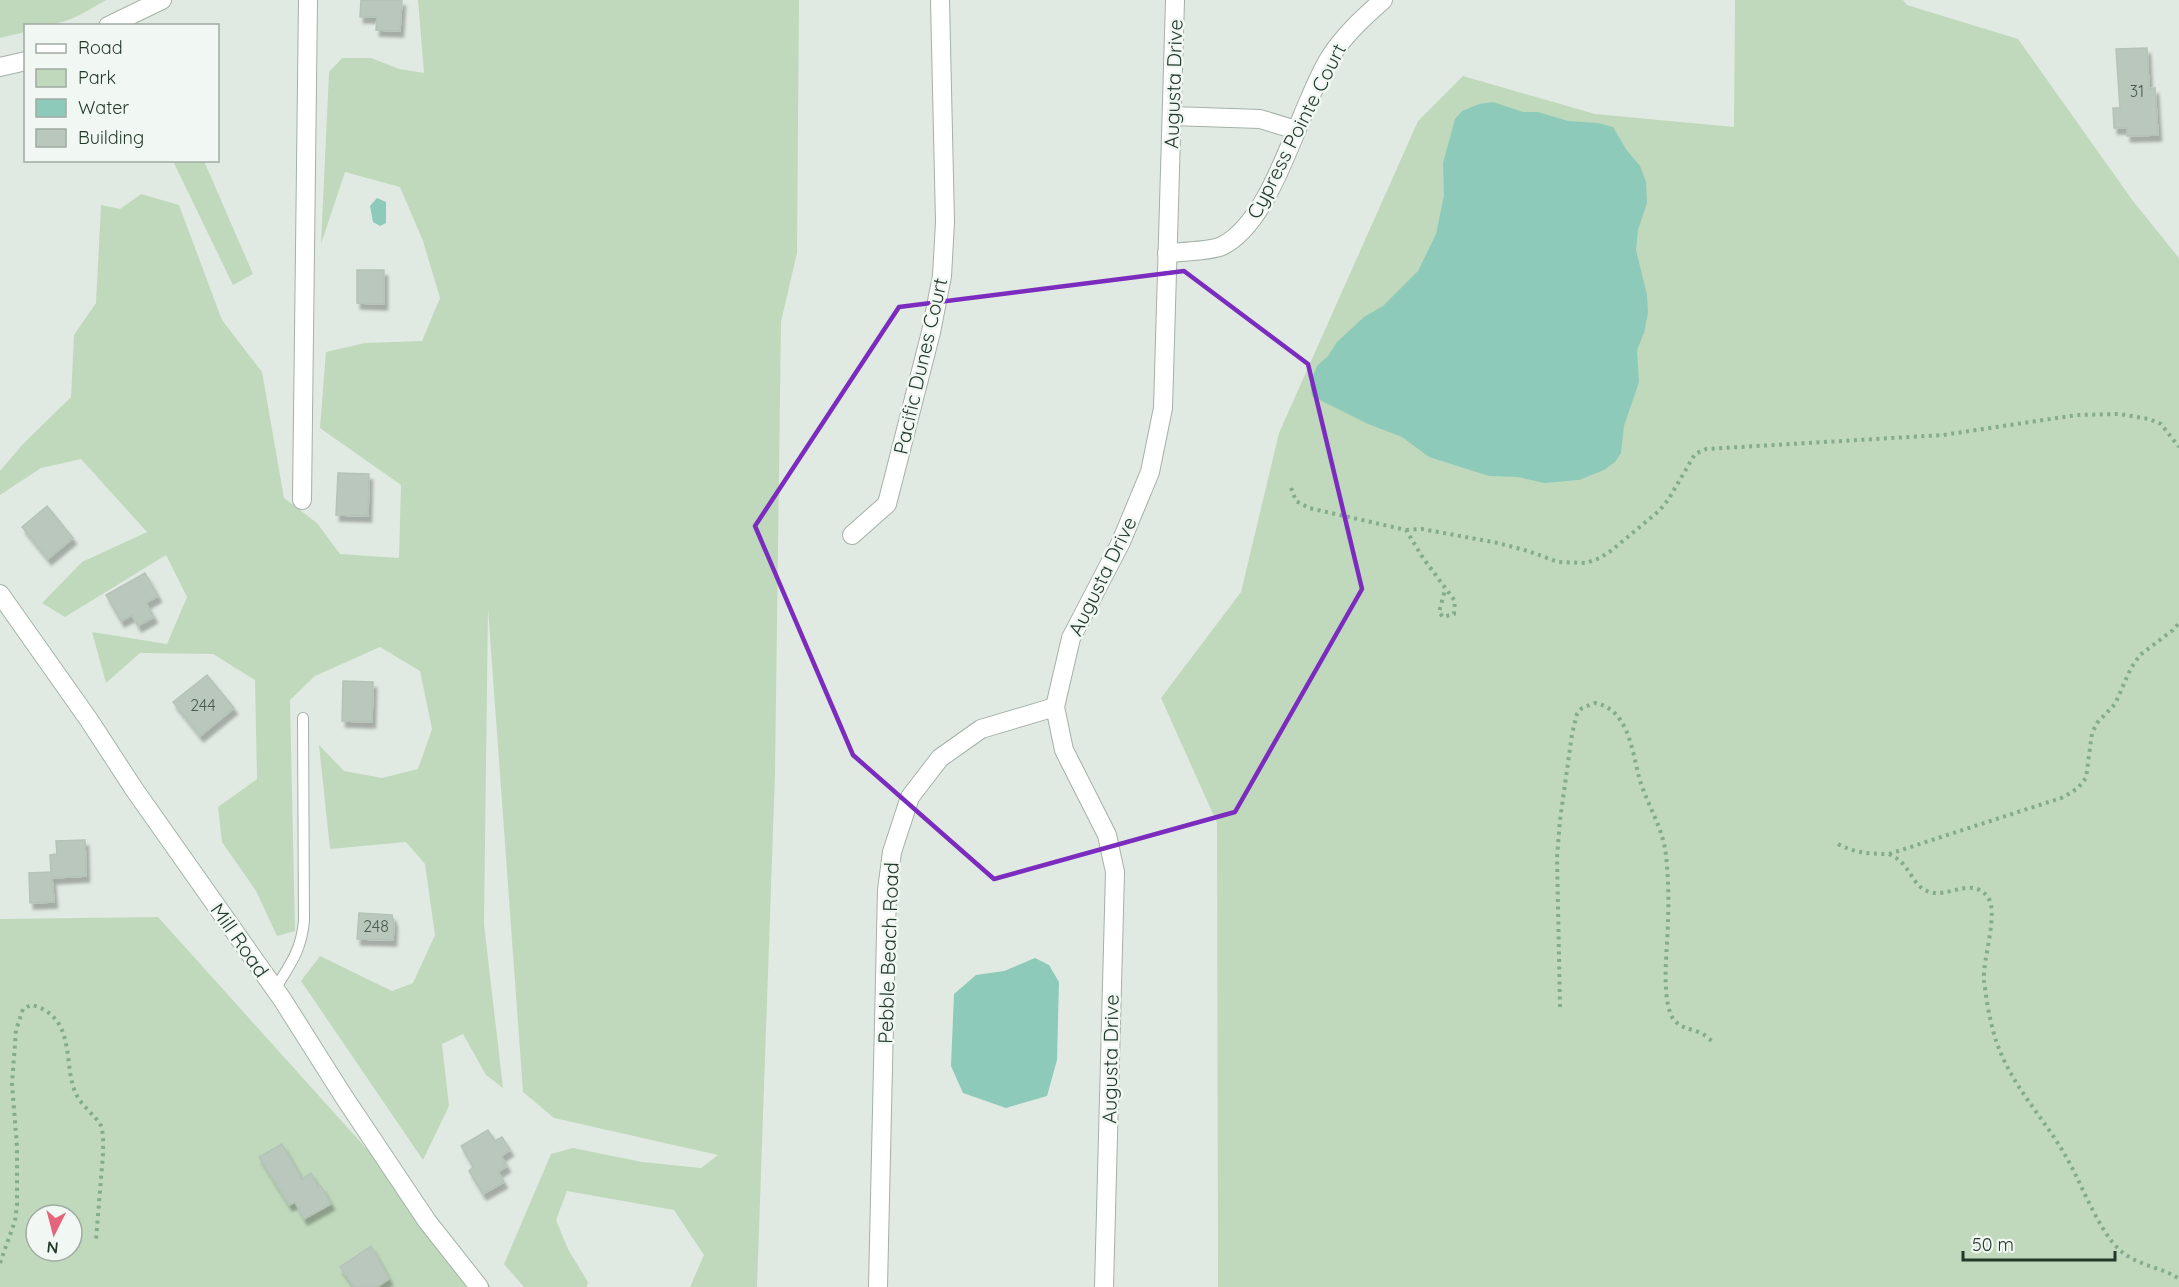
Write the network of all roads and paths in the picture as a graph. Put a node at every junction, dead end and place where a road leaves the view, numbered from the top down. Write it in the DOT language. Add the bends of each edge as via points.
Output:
graph roads {
  1 [pos="162,0"];
  2 [pos="308,0"];
  3 [pos="940,0"];
  4 [pos="1175,0"];
  5 [pos="1383,0"];
  6 [pos="112,24"];
  7 [pos="24,61"];
  8 [pos="0,67"];
  9 [pos="1172,116"];
  10 [pos="1296,130"];
  11 [pos="1167,253"];
  12 [pos="2179,447"];
  13 [pos="1291,488"];
  14 [pos="302,500"];
  15 [pos="1406,530"];
  16 [pos="852,535"];
  17 [pos="1445,590"];
  18 [pos="0,594"];
  19 [pos="2179,623"];
  20 [pos="1055,707"];
  21 [pos="303,718"];
  22 [pos="1838,844"];
  23 [pos="1889,854"];
  24 [pos="275,989"];
  25 [pos="1560,1007"];
  26 [pos="1712,1041"];
  27 [pos="96,1240"];
  28 [pos="0,1263"];
  29 [pos="2179,1279"];
  30 [pos="479,1287"];
  31 [pos="878,1287"];
  32 [pos="1104,1287"];
  1 -- 6 [label="street"];
  2 -- 14 [label="street"];
  3 -- 16 [label="street, Pacific Dunes Court" via="945,222 942,276 887,504"];
  4 -- 9 [label="street, Augusta Drive"];
  5 -- 10 [label="street, Cypress Pointe Court" via="1352,27 1329,58"];
  7 -- 8 [label="street"];
  9 -- 10 [label="street" via="1260,118"];
  9 -- 11 [label="street, Augusta Drive"];
  10 -- 11 [label="street, Cypress Pointe Court" via="1263,202 1244,230 1221,247"];
  11 -- 20 [label="street, Augusta Drive" via="1162,408 1150,472 1121,543 1071,638"];
  12 -- 15 [label="path" via="2161,424 2149,418 2119,414 2077,415 1943,435 1706,449 1695,454 1659,511 1612,550 1587,563 1558,562 1498,543 1422,528"];
  13 -- 15 [label="path" via="1296,501 1309,508"];
  15 -- 17 [label="path"];
  17 -- 17 [label="path" via="1455,601 1454,614 1443,617 1439,612"];
  18 -- 24 [label="street, Mill Road"];
  19 -- 23 [label="path" via="2140,655 2115,704 2097,723 2086,778 2079,788 2055,801"];
  20 -- 31 [label="street, Pebble Beach Road" via="981,729 940,758 910,796 892,852 887,890"];
  20 -- 32 [label="street, Augusta Drive" via="1064,750 1107,835 1115,872"];
  21 -- 24 [label="lane" via="304,921 299,947"];
  22 -- 23 [label="path" via="1868,854"];
  23 -- 29 [label="path" via="1900,860 1927,891 1966,888 1988,897 1992,912 1984,982 1994,1031 2008,1069 2064,1152 2109,1238 2135,1261"];
  24 -- 30 [label="street, Mill Road" via="427,1221"];
  25 -- 26 [label="path" via="1557,857 1561,811 1577,714 1581,708 1595,703 1612,710 1626,730 1666,854 1668,1006 1672,1018"];
  27 -- 28 [label="path" via="104,1141 100,1126 74,1090 60,1025 41,1007 31,1005 23,1009 16,1030 12,1084 17,1205"];
}
